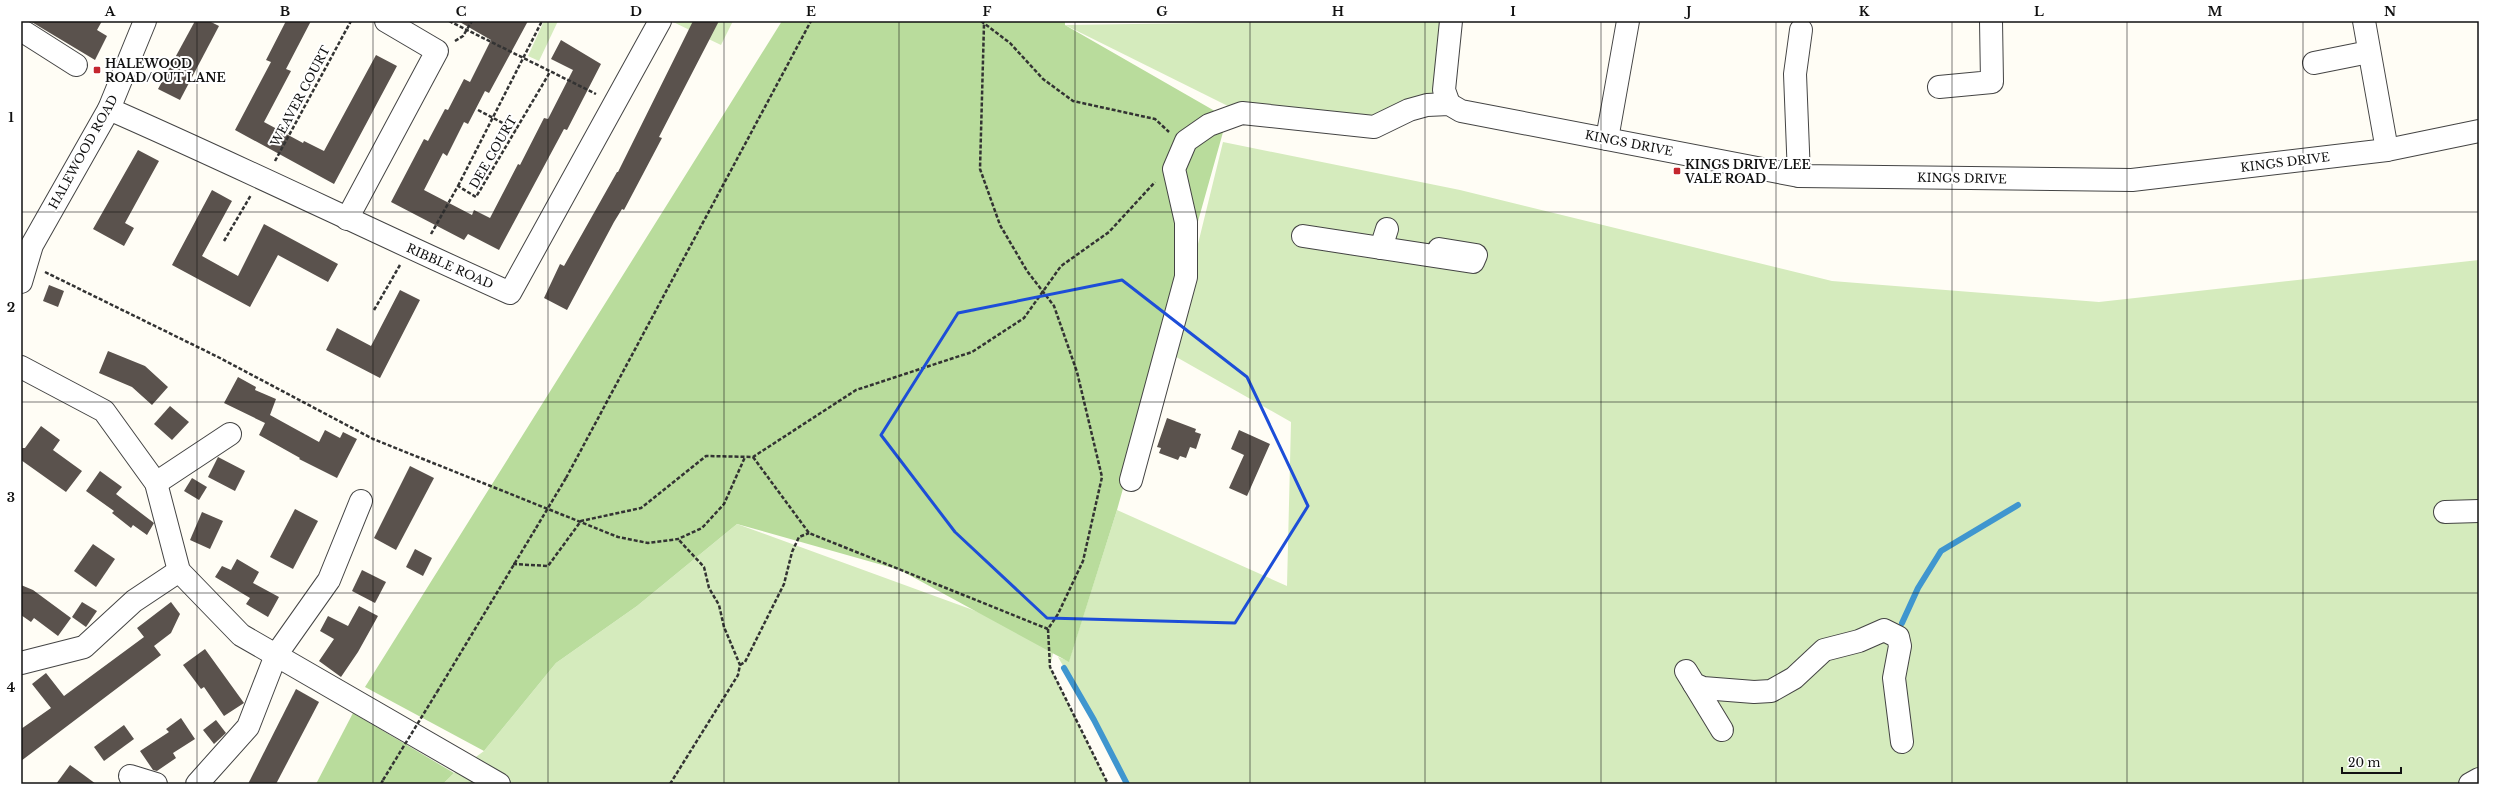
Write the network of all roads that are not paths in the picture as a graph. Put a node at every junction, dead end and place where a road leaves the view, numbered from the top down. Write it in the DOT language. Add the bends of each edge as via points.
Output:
graph roads {
  1 [pos="145,21"];
  2 [pos="386,21"];
  3 [pos="660,21"];
  4 [pos="1451,21"];
  5 [pos="1628,21"];
  6 [pos="1991,21"];
  7 [pos="2364,21"];
  8 [pos="21,30"];
  9 [pos="1802,30"];
  10 [pos="2369,52"];
  11 [pos="2314,63"];
  12 [pos="76,65"];
  13 [pos="1939,87"];
  14 [pos="1449,104"];
  15 [pos="109,109"];
  16 [pos="2479,131"];
  17 [pos="1607,139"];
  18 [pos="2387,150"];
  19 [pos="1799,176"];
  20 [pos="347,219"];
  21 [pos="1318,233"];
  22 [pos="1446,248"];
  23 [pos="25,257"];
  24 [pos="21,367"];
  25 [pos="230,434"];
  26 [pos="1131,480"];
  27 [pos="156,483"];
  28 [pos="361,501"];
  29 [pos="2479,511"];
  30 [pos="2445,512"];
  31 [pos="179,571"];
  32 [pos="276,655"];
  33 [pos="21,662"];
  34 [pos="1722,730"];
  35 [pos="1902,742"];
  36 [pos="130,776"];
  37 [pos="2479,779"];
  38 [pos="156,784"];
  39 [pos="197,784"];
  40 [pos="499,784"];
  41 [pos="2470,784"];
  1 -- 15 [label="street, HALEWOOD ROAD"];
  2 -- 20 [label="street" via="436,50"];
  3 -- 20 [label="street, RIBBLE ROAD" via="510,292"];
  4 -- 14 [label="street" via="1444,90"];
  5 -- 17 [label="street"];
  6 -- 13 [label="street" via="1992,82"];
  7 -- 10 [label="street"];
  8 -- 12 [label="street"];
  9 -- 19 [label="street" via="1795,74"];
  10 -- 11 [label="street"];
  10 -- 18 [label="street"];
  14 -- 17 [label="street, KINGS DRIVE" via="1462,111"];
  14 -- 26 [label="street" via="1409,110 1374,127 1242,113 1209,125 1183,146 1174,169 1186,222 1186,277"];
  15 -- 20 [label="street, RIBBLE ROAD"];
  15 -- 23 [label="street, HALEWOOD ROAD"];
  16 -- 18 [label="street, KINGS DRIVE"];
  17 -- 19 [label="street, KINGS DRIVE"];
  18 -- 19 [label="street, KINGS DRIVE" via="2132,180"];
  21 -- 22 [label="street" via="1384,238"];
  24 -- 27 [label="street" via="104,411"];
  25 -- 27 [label="street"];
  27 -- 31 [label="street"];
  28 -- 32 [label="street" via="329,580"];
  29 -- 30 [label="street"];
  31 -- 32 [label="street" via="241,635"];
  31 -- 33 [label="street" via="134,601 84,647"];
  32 -- 39 [label="street" via="248,727"];
  32 -- 40 [label="street"];
  34 -- 35 [label="street" via="1690,678 1712,690 1771,691 1794,678 1824,650 1859,641 1884,630 1905,632 1894,678"];
  36 -- 38 [label="street"];
  37 -- 41 [label="street"];
}
